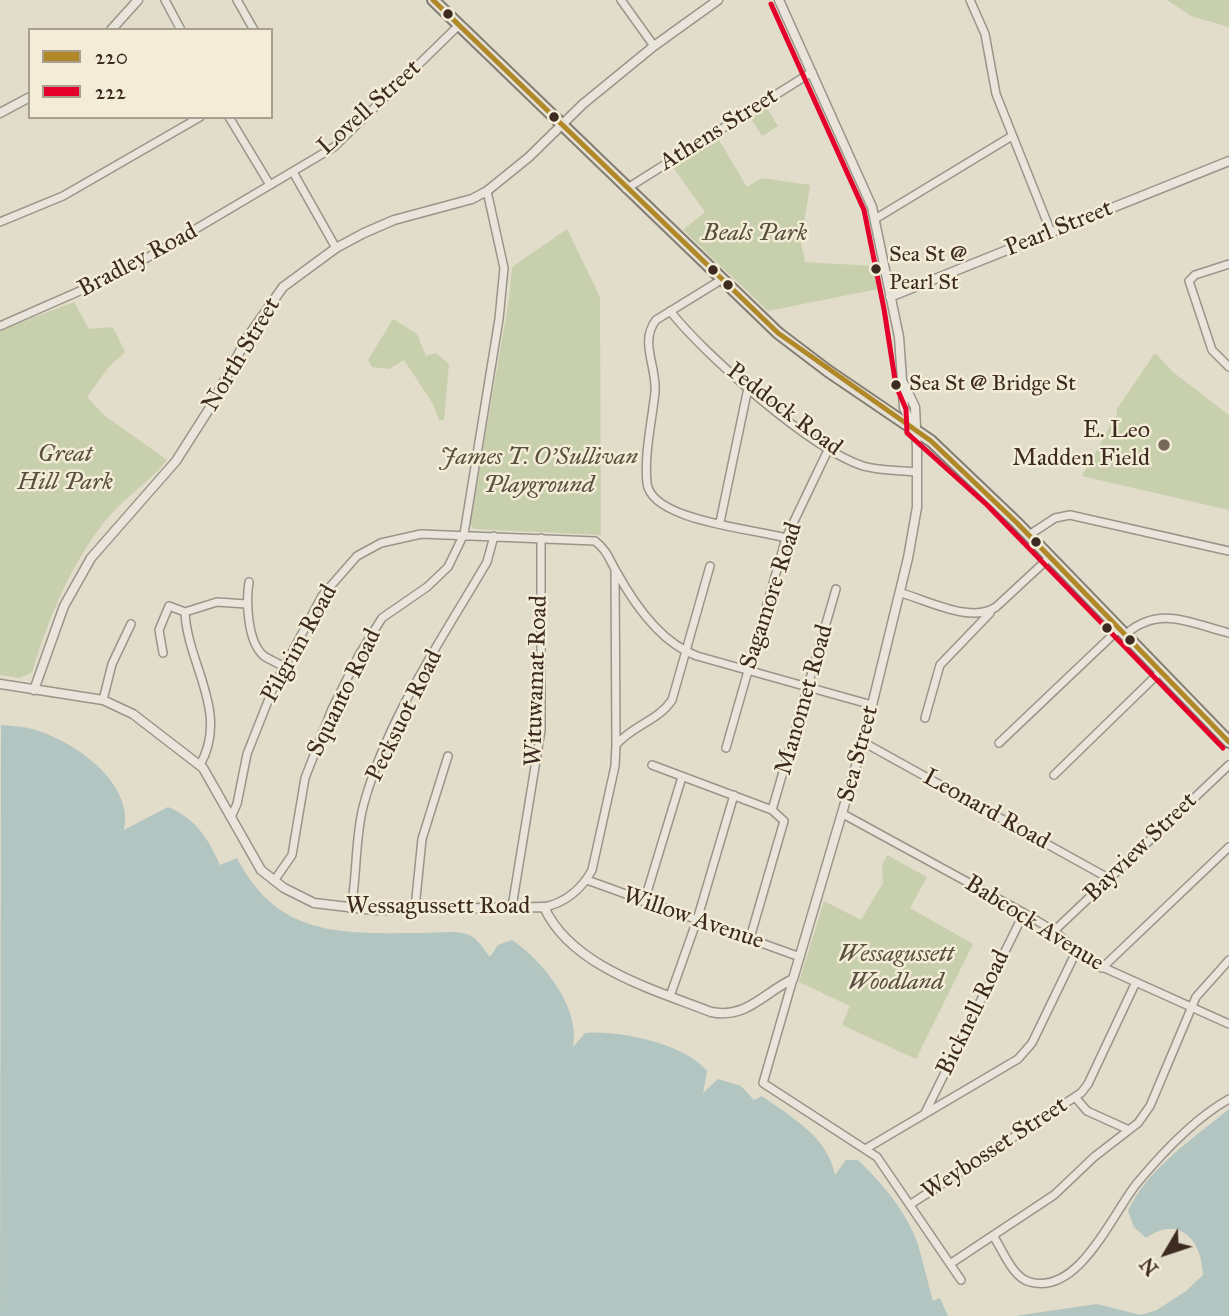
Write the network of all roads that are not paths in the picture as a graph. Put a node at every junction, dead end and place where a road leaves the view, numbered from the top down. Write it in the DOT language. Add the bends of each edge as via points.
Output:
graph roads {
  1 [pos="138,0"];
  2 [pos="165,0"];
  3 [pos="237,0"];
  4 [pos="433,0"];
  5 [pos="621,0"];
  6 [pos="718,0"];
  7 [pos="779,0"];
  8 [pos="970,0"];
  9 [pos="459,26"];
  10 [pos="113,28"];
  11 [pos="180,28"];
  12 [pos="253,28"];
  13 [pos="654,46"];
  14 [pos="812,72"];
  15 [pos="28,98"];
  16 [pos="0,113"];
  17 [pos="197,119"];
  18 [pos="230,119"];
  19 [pos="560,124"];
  20 [pos="1012,136"];
  21 [pos="1229,161"];
  22 [pos="293,172"];
  23 [pos="270,185"];
  24 [pos="625,189"];
  25 [pos="487,191"];
  26 [pos="875,219"];
  27 [pos="0,222"];
  28 [pos="1051,232"];
  29 [pos="336,248"];
  30 [pos="1229,264"];
  31 [pos="721,280"];
  32 [pos="890,297"];
  33 [pos="670,311"];
  34 [pos="0,326"];
  35 [pos="1229,367"];
  36 [pos="904,384"];
  37 [pos="748,388"];
  38 [pos="902,396"];
  39 [pos="879,406"];
  40 [pos="914,428"];
  41 [pos="829,448"];
  42 [pos="917,471"];
  43 [pos="720,522"];
  44 [pos="464,534"];
  45 [pos="1029,535"];
  46 [pos="495,536"];
  47 [pos="541,538"];
  48 [pos="786,538"];
  49 [pos="1229,551"];
  50 [pos="1050,557"];
  51 [pos="710,566"];
  52 [pos="615,569"];
  53 [pos="249,582"];
  54 [pos="836,589"];
  55 [pos="901,593"];
  56 [pos="246,604"];
  57 [pos="993,610"];
  58 [pos="185,612"];
  59 [pos="131,624"];
  60 [pos="1122,631"];
  61 [pos="1229,633"];
  62 [pos="687,652"];
  63 [pos="163,653"];
  64 [pos="284,667"];
  65 [pos="747,670"];
  66 [pos="1161,671"];
  67 [pos="0,684"];
  68 [pos="34,690"];
  69 [pos="809,690"];
  70 [pos="103,700"];
  71 [pos="872,705"];
  72 [pos="616,717"];
  73 [pos="925,718"];
  74 [pos="633,727"];
  75 [pos="863,742"];
  76 [pos="1229,742"];
  77 [pos="999,743"];
  78 [pos="616,745"];
  79 [pos="726,748"];
  80 [pos="448,755"];
  81 [pos="200,765"];
  82 [pos="652,765"];
  83 [pos="1229,765"];
  84 [pos="1055,775"];
  85 [pos="682,777"];
  86 [pos="734,795"];
  87 [pos="772,810"];
  88 [pos="843,814"];
  89 [pos="231,817"];
  90 [pos="1229,848"];
  91 [pos="1110,879"];
  92 [pos="587,880"];
  93 [pos="274,881"];
  94 [pos="644,902"];
  95 [pos="512,907"];
  96 [pos="544,907"];
  97 [pos="415,908"];
  98 [pos="351,909"];
  99 [pos="1024,913"];
  100 [pos="697,920"];
  101 [pos="1054,931"];
  102 [pos="750,938"];
  103 [pos="1076,952"];
  104 [pos="800,957"];
  105 [pos="1229,960"];
  106 [pos="1102,968"];
  107 [pos="793,979"];
  108 [pos="1136,982"];
  109 [pos="670,996"];
  110 [pos="1192,1007"];
  111 [pos="1229,1024"];
  112 [pos="1075,1097"];
  113 [pos="1229,1099"];
  114 [pos="925,1113"];
  115 [pos="1129,1130"];
  116 [pos="867,1148"];
  117 [pos="911,1204"];
  118 [pos="994,1237"];
  119 [pos="950,1264"];
  120 [pos="961,1280"];
  1 -- 10 [label="street"];
  2 -- 11 [label="street"];
  3 -- 12 [label="street"];
  4 -- 9 [label="main road"];
  5 -- 13 [label="street"];
  6 -- 13 [label="street, North Street"];
  7 -- 14 [label="street, Sea Street"];
  8 -- 20 [label="street" via="985,34 996,94"];
  9 -- 19 [label="main road"];
  9 -- 22 [label="street, Lovell Street" via="334,147"];
  13 -- 19 [label="street, North Street"];
  14 -- 24 [label="street, Athens Street"];
  14 -- 26 [label="street, Sea Street" via="858,170"];
  15 -- 16 [label="street"];
  17 -- 27 [label="street" via="63,197"];
  18 -- 23 [label="street"];
  19 -- 24 [label="main road"];
  19 -- 25 [label="street, North Street"];
  20 -- 26 [label="street"];
  20 -- 28 [label="street"];
  21 -- 28 [label="street, Pearl Street"];
  22 -- 23 [label="street, Lovell Street"];
  22 -- 29 [label="street"];
  23 -- 34 [label="street, Bradley Road" via="123,272"];
  24 -- 31 [label="main road"];
  25 -- 29 [label="street, North Street" via="394,220"];
  25 -- 44 [label="street" via="504,268"];
  26 -- 32 [label="street, Sea Street"];
  28 -- 32 [label="street, Pearl Street"];
  29 -- 68 [label="street, North Street" via="284,287 266,308 194,435 90,558 64,606"];
  30 -- 35 [label="street" via="1191,277 1189,285 1212,350"];
  31 -- 33 [label="street"];
  31 -- 39 [label="main road" via="804,354"];
  32 -- 36 [label="street, Sea Street"];
  33 -- 37 [label="street, Peddock Road"];
  33 -- 43 [label="street" via="649,329 648,351 656,376 647,483 655,499 675,512"];
  36 -- 38 [label="street, Sea Street"];
  36 -- 40 [label="street, Sea Street" via="914,401"];
  37 -- 41 [label="street, Peddock Road"];
  37 -- 43 [label="street"];
  38 -- 39 [label="street" via="892,405"];
  38 -- 40 [label="street, Sea Street"];
  39 -- 40 [label="main road"];
  40 -- 42 [label="street, Sea Street"];
  40 -- 45 [label="main road"];
  41 -- 42 [label="street, Peddock Road" via="870,468"];
  41 -- 48 [label="street, Sagamore Road"];
  42 -- 55 [label="street, Sea Street" via="917,507"];
  43 -- 48 [label="street"];
  44 -- 46 [label="street, Pilgrim Road"];
  44 -- 64 [label="street, Pilgrim Road" via="396,538 357,556 322,596"];
  44 -- 93 [label="street, Squanto Road" via="449,568 382,618 359,655 305,778 292,855"];
  45 -- 49 [label="street" via="1055,518 1070,515"];
  45 -- 50 [label="main road"];
  46 -- 47 [label="street, Pilgrim Road"];
  46 -- 98 [label="street, Pecksuot Road" via="487,562 402,711 373,776 362,810"];
  47 -- 52 [label="street, Pilgrim Road" via="595,541"];
  47 -- 95 [label="street, Wituwamat Road" via="540,740"];
  48 -- 65 [label="street, Sagamore Road"];
  50 -- 57 [label="street"];
  50 -- 60 [label="main road"];
  51 -- 62 [label="street"];
  52 -- 62 [label="street" via="654,624"];
  52 -- 72 [label="street"];
  53 -- 56 [label="street"];
  54 -- 69 [label="street, Manomet Road"];
  55 -- 57 [label="street" via="971,613"];
  55 -- 71 [label="street, Sea Street"];
  56 -- 58 [label="street" via="217,602"];
  56 -- 64 [label="street" via="260,652"];
  57 -- 73 [label="street" via="940,665"];
  58 -- 63 [label="street" via="169,606 159,631"];
  58 -- 81 [label="street" via="210,707"];
  59 -- 70 [label="street" via="111,664"];
  60 -- 61 [label="street" via="1159,617"];
  60 -- 66 [label="main road"];
  60 -- 77 [label="street"];
  62 -- 65 [label="street"];
  62 -- 74 [label="street" via="668,706"];
  64 -- 89 [label="street, Pilgrim Road" via="254,734"];
  65 -- 69 [label="street"];
  65 -- 79 [label="street, Sagamore Road"];
  66 -- 76 [label="main road"];
  66 -- 84 [label="street"];
  67 -- 68 [label="street, Wessagussett Road"];
  68 -- 70 [label="street, Wessagussett Road"];
  69 -- 71 [label="street"];
  69 -- 87 [label="street, Manomet Road"];
  70 -- 81 [label="street, Wessagussett Road" via="133,714"];
  71 -- 75 [label="street, Sea Street"];
  72 -- 74 [label="street"];
  72 -- 78 [label="street"];
  74 -- 78 [label="street"];
  75 -- 88 [label="street, Sea Street"];
  75 -- 91 [label="street, Leonard Road"];
  78 -- 92 [label="street" via="602,832"];
  80 -- 97 [label="street" via="422,839"];
  81 -- 89 [label="street, Wessagussett Road"];
  82 -- 85 [label="street"];
  83 -- 91 [label="street, Bayview Street"];
  85 -- 86 [label="street"];
  85 -- 94 [label="street"];
  86 -- 87 [label="street"];
  86 -- 100 [label="street"];
  87 -- 102 [label="street" via="785,826"];
  88 -- 99 [label="street, Babcock Avenue"];
  88 -- 104 [label="street, Sea Street"];
  89 -- 93 [label="street, Wessagussett Road" via="257,864"];
  90 -- 106 [label="street"];
  91 -- 101 [label="street, Bayview Street"];
  92 -- 94 [label="street, Willow Avenue"];
  92 -- 96 [label="street, Wessagussett Road" via="563,901"];
  93 -- 98 [label="street, Wessagussett Road" via="314,902"];
  94 -- 100 [label="street, Willow Avenue"];
  95 -- 96 [label="street, Wessagussett Road"];
  95 -- 97 [label="street, Wessagussett Road"];
  96 -- 109 [label="street" via="559,930 603,968"];
  97 -- 98 [label="street, Wessagussett Road"];
  99 -- 101 [label="street, Babcock Avenue"];
  99 -- 114 [label="street, Bicknell Road"];
  100 -- 102 [label="street, Willow Avenue"];
  100 -- 109 [label="street"];
  101 -- 103 [label="street, Babcock Avenue"];
  102 -- 104 [label="street, Willow Avenue"];
  103 -- 106 [label="street, Babcock Avenue"];
  103 -- 114 [label="street" via="1024,1053 1002,1071"];
  104 -- 107 [label="street, Sea Street"];
  105 -- 110 [label="street" via="1200,990"];
  106 -- 108 [label="street, Babcock Avenue"];
  107 -- 109 [label="street" via="733,1014 711,1012"];
  107 -- 116 [label="street, Sea Street" via="763,1083"];
  108 -- 110 [label="street, Babcock Avenue"];
  108 -- 112 [label="street, Weybosset Street" via="1088,1084"];
  110 -- 111 [label="street, Babcock Avenue"];
  110 -- 115 [label="street" via="1150,1106"];
  112 -- 115 [label="street" via="1087,1111"];
  112 -- 117 [label="street, Weybosset Street"];
  113 -- 118 [label="street" via="1146,1172 1100,1240 1067,1273 1042,1283 1023,1279"];
  114 -- 116 [label="street"];
  115 -- 118 [label="street" via="1054,1195"];
  116 -- 117 [label="street"];
  117 -- 119 [label="street"];
  118 -- 119 [label="street"];
  119 -- 120 [label="street"];
}
